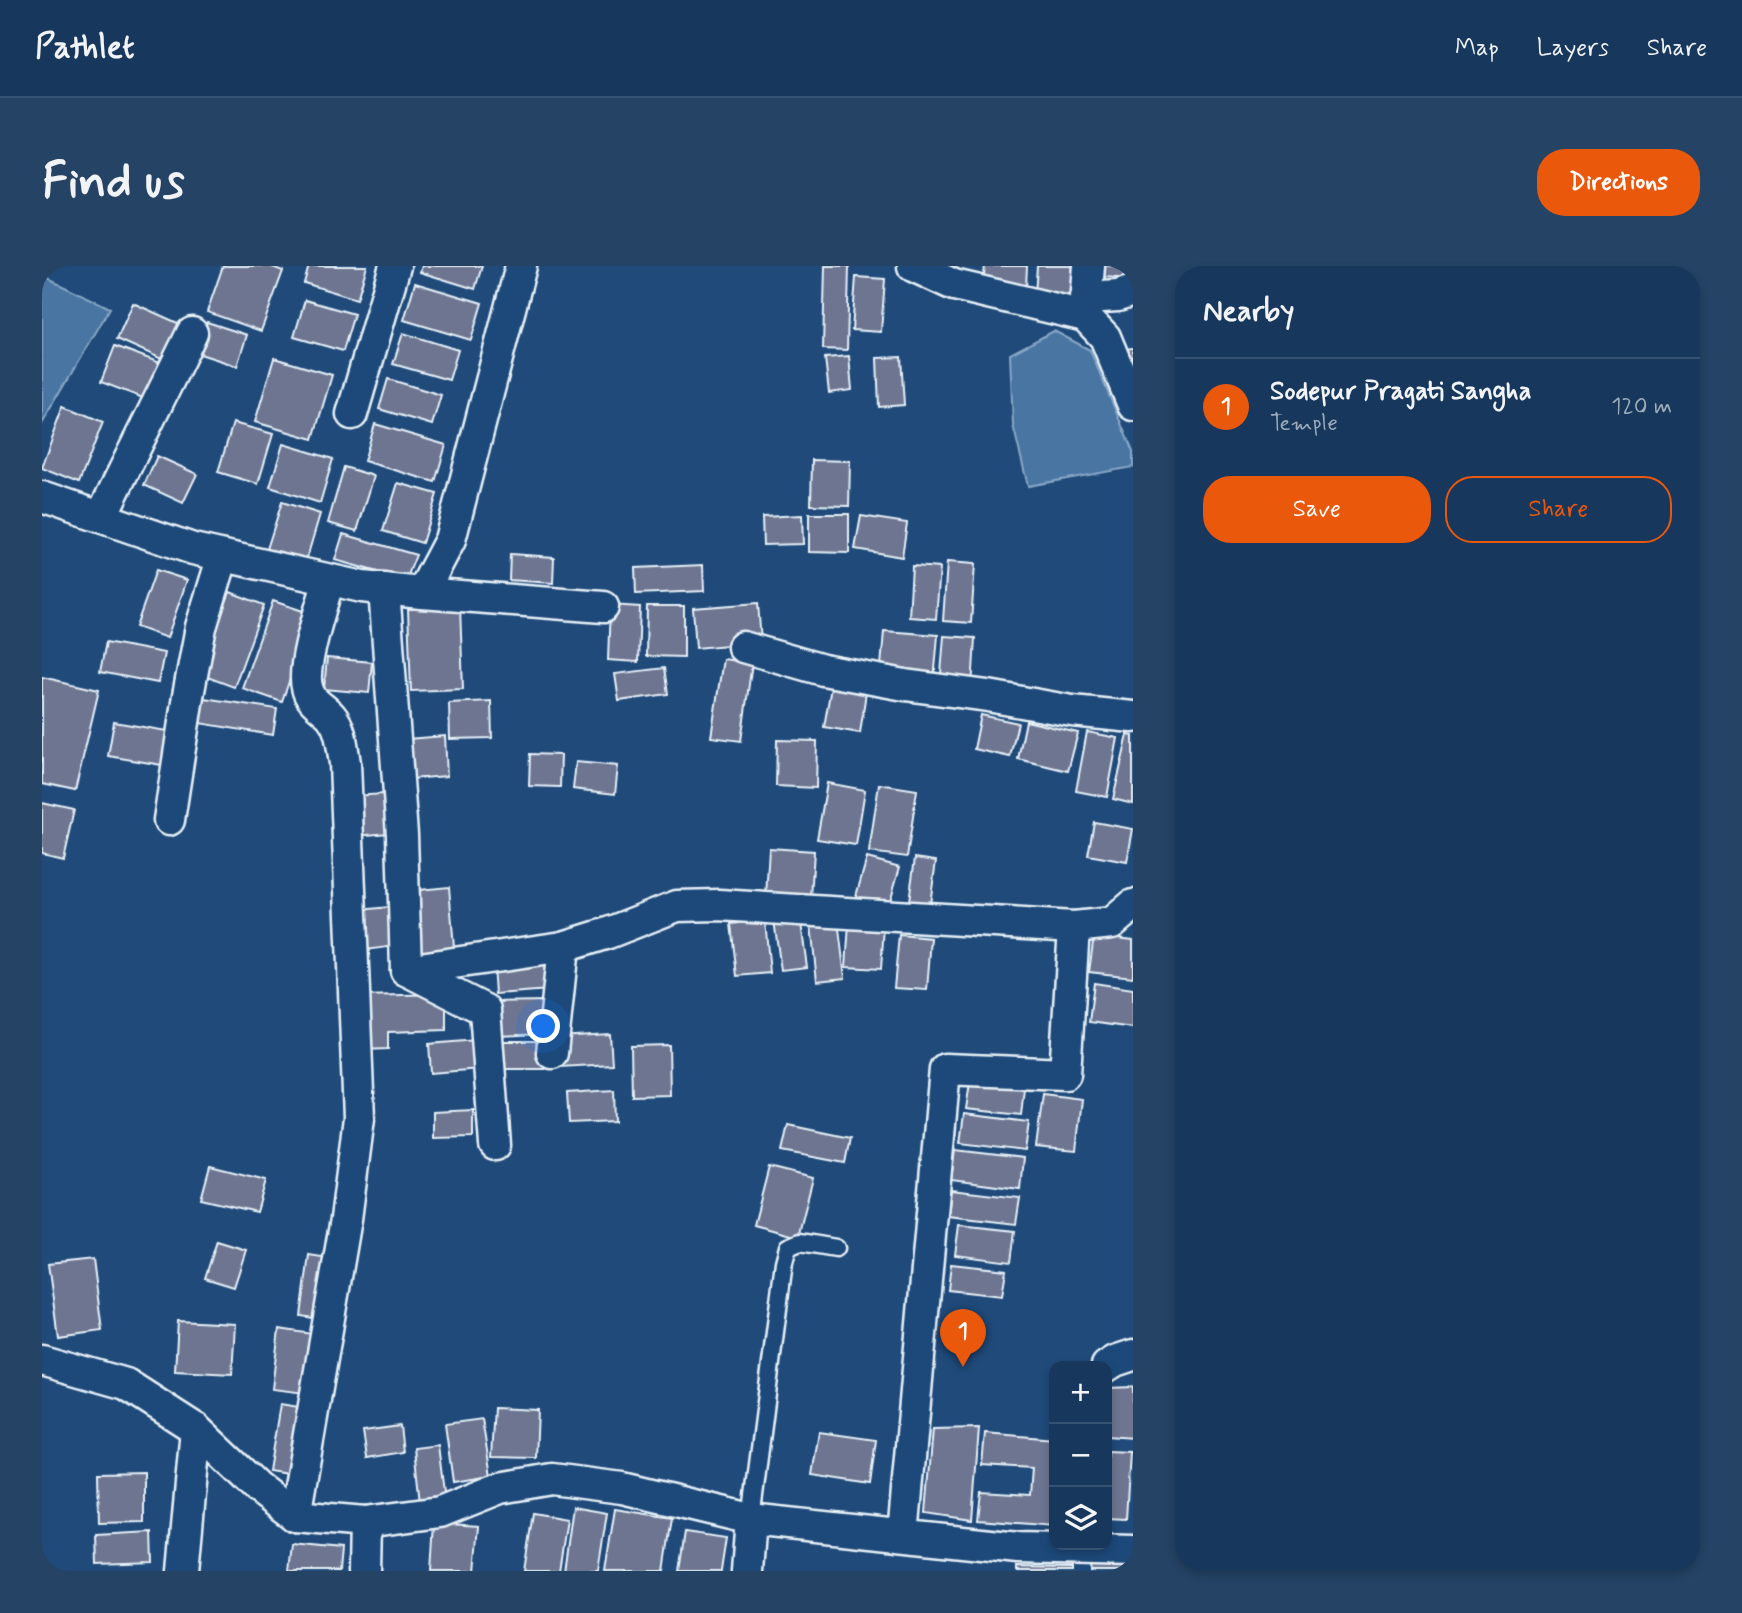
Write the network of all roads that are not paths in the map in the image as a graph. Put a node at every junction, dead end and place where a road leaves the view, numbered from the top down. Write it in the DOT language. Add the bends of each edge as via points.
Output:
graph roads {
  1 [pos="395,266"];
  2 [pos="521,266"];
  3 [pos="913,266"];
  4 [pos="1089,266"];
  5 [pos="1133,291"];
  6 [pos="1086,307"];
  7 [pos="192,333"];
  8 [pos="1133,405"];
  9 [pos="352,414"];
  10 [pos="42,497"];
  11 [pos="101,517"];
  12 [pos="223,556"];
  13 [pos="329,580"];
  14 [pos="384,589"];
  15 [pos="422,593"];
  16 [pos="603,607"];
  17 [pos="743,647"];
  18 [pos="1133,717"];
  19 [pos="169,820"];
  20 [pos="1133,905"];
  21 [pos="1074,927"];
  22 [pos="563,947"];
  23 [pos="406,971"];
  24 [pos="552,1053"];
  25 [pos="495,1146"];
  26 [pos="836,1248"];
  27 [pos="1133,1355"];
  28 [pos="42,1360"];
  29 [pos="1112,1362"];
  30 [pos="196,1429"];
  31 [pos="295,1516"];
  32 [pos="751,1519"];
  33 [pos="365,1522"];
  34 [pos="903,1535"];
  35 [pos="1070,1550"];
  36 [pos="1112,1550"];
  37 [pos="1133,1551"];
  38 [pos="1017,1560"];
  39 [pos="183,1571"];
  40 [pos="365,1571"];
  41 [pos="747,1571"];
  1 -- 9 [label="street"];
  2 -- 15 [label="street" via="450,540"];
  3 -- 6 [label="street" via="954,285"];
  4 -- 6 [label="street"];
  5 -- 6 [label="street"];
  6 -- 8 [label="street" via="1105,337"];
  7 -- 11 [label="street"];
  10 -- 11 [label="street"];
  11 -- 12 [label="street"];
  12 -- 13 [label="street"];
  12 -- 19 [label="street" via="201,627"];
  13 -- 14 [label="street"];
  13 -- 31 [label="street" via="306,687 339,729 345,763 359,1118"];
  14 -- 15 [label="street"];
  14 -- 23 [label="street" via="402,835"];
  15 -- 16 [label="street"];
  17 -- 18 [label="street" via="823,670 905,685"];
  20 -- 21 [label="street" via="1112,923"];
  21 -- 22 [label="street" via="677,906"];
  21 -- 34 [label="street" via="1065,1074 945,1069"];
  22 -- 23 [label="street"];
  22 -- 24 [label="street"];
  23 -- 25 [label="street" via="485,1010"];
  26 -- 32 [label="lane" via="800,1242 788,1247"];
  27 -- 29 [label="street"];
  28 -- 30 [label="street" via="126,1384"];
  30 -- 31 [label="street"];
  30 -- 39 [label="street"];
  31 -- 33 [label="street"];
  32 -- 33 [label="street" via="622,1488 552,1479 500,1488 440,1512"];
  32 -- 34 [label="street"];
  32 -- 41 [label="street"];
  33 -- 40 [label="street"];
  34 -- 38 [label="street"];
  35 -- 38 [label="street"];
  36 -- 37 [label="street"];
}
